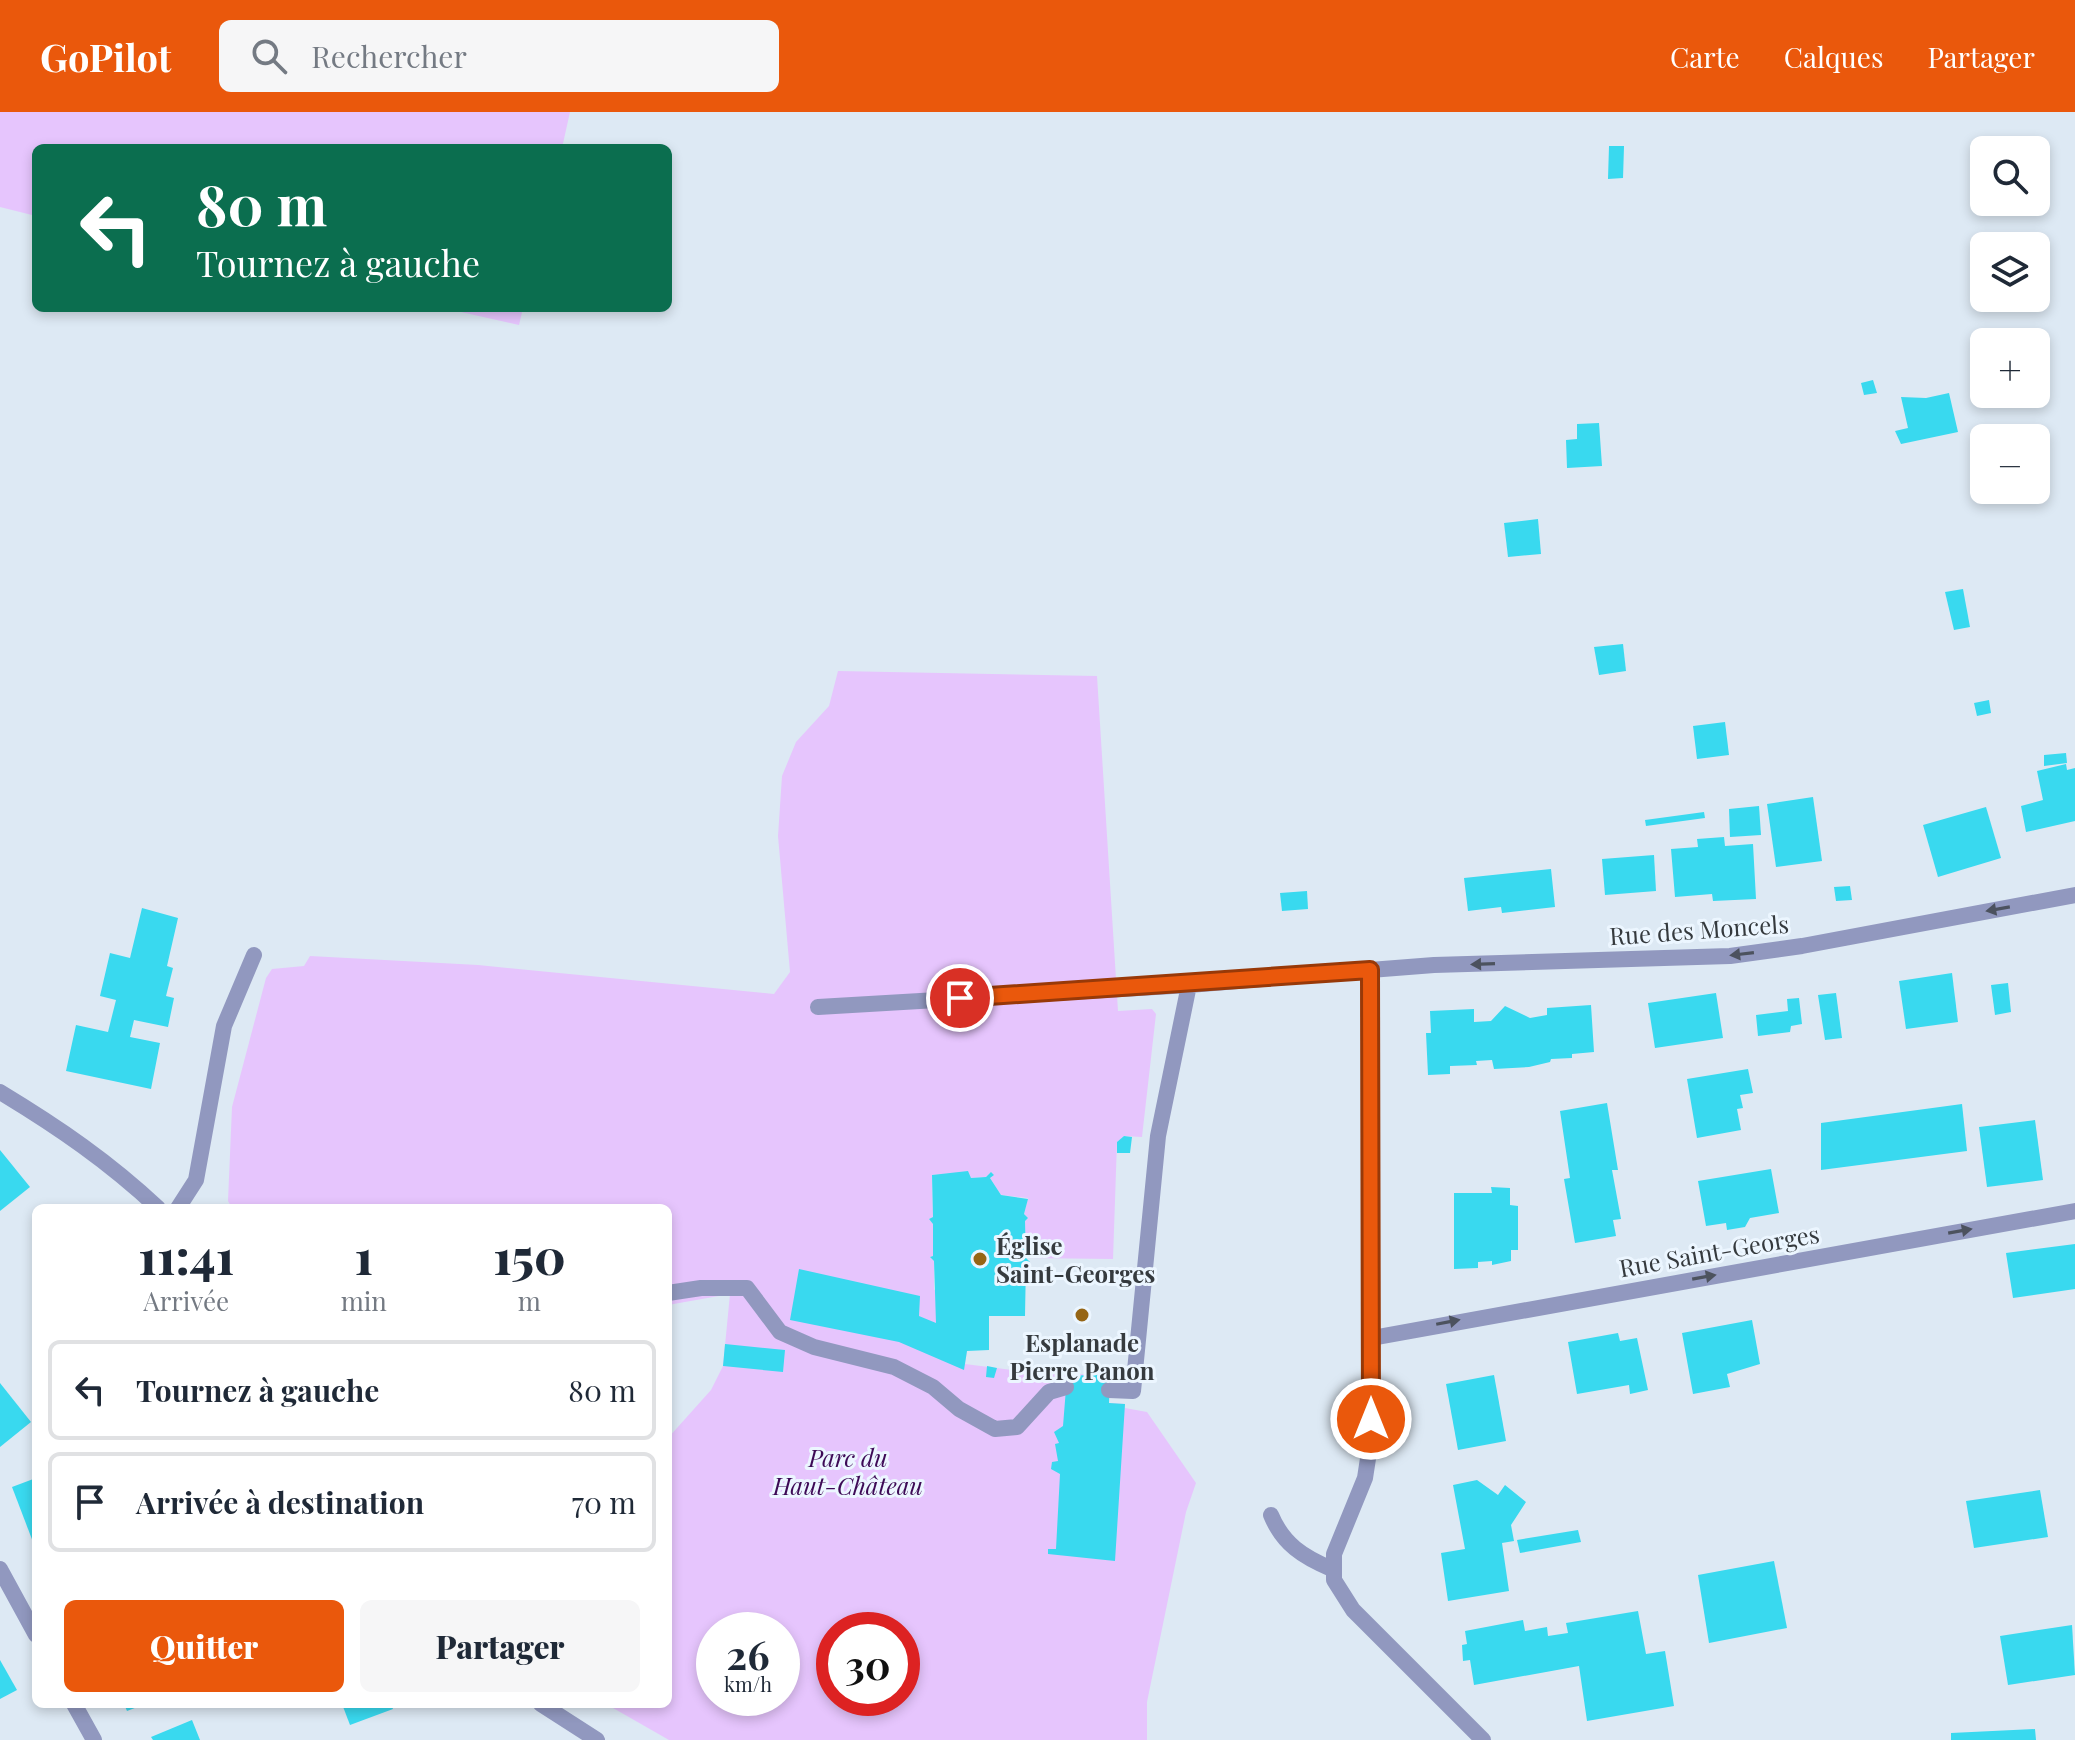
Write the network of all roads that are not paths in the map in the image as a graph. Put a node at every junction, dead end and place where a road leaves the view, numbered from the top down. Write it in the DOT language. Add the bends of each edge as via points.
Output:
graph roads {
  1 [pos="2075,895"];
  2 [pos="254,955"];
  3 [pos="1370,970"];
  4 [pos="1189,985"];
  5 [pos="818,1007"];
  6 [pos="1,1093"];
  7 [pos="154,1204"];
  8 [pos="181,1204"];
  9 [pos="2075,1211"];
  10 [pos="672,1292"];
  11 [pos="1372,1338"];
  12 [pos="1066,1387"];
  13 [pos="1109,1390"];
  14 [pos="1271,1515"];
  15 [pos="0,1569"];
  16 [pos="1332,1569"];
  17 [pos="32,1628"];
  18 [pos="76,1708"];
  19 [pos="547,1708"];
  20 [pos="94,1740"];
  21 [pos="597,1740"];
  22 [pos="1483,1740"];
  1 -- 3 [label="street, Rue des Moncels, one-way" via="1730,956"];
  2 -- 8 [label="street" via="224,1026 196,1180"];
  3 -- 4 [label="street, Rue des Moncels"];
  3 -- 11 [label="street"];
  4 -- 5 [label="street, Rue des Moncels"];
  4 -- 13 [label="street" via="1158,1136 1133,1391"];
  6 -- 7 [label="street" via="61,1128"];
  11 -- 9 [label="street, Rue Saint-Georges, one-way"];
  10 -- 12 [label="street" via="747,1288 780,1332 814,1347 894,1367 995,1429 1017,1427 1049,1392"];
  11 -- 16 [label="street" via="1365,1478"];
  14 -- 16 [label="street" via="1291,1546"];
  15 -- 17 [label="street"];
  16 -- 22 [label="street" via="1339,1593 1353,1610"];
  18 -- 20 [label="street"];
  19 -- 21 [label="street"];
}
